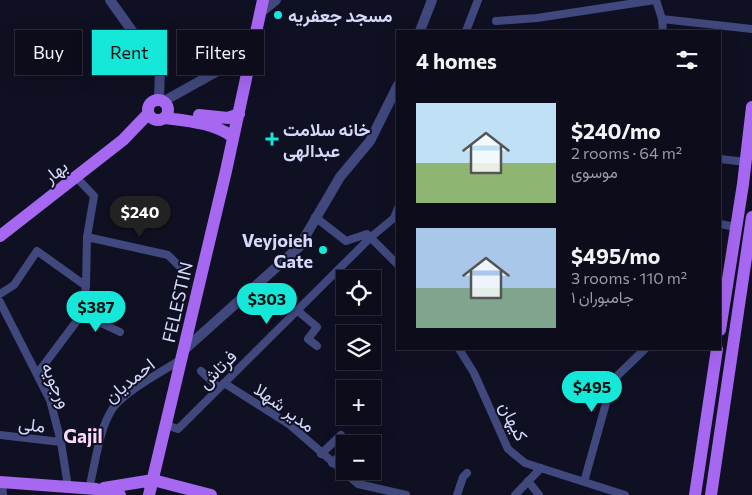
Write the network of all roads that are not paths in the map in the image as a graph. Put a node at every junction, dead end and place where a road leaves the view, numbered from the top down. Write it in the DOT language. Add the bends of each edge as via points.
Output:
graph roads {
  1 [pos="110,0"];
  2 [pos="276,0"];
  3 [pos="432,0"];
  4 [pos="478,0"];
  5 [pos="656,0"];
  6 [pos="262,6"];
  7 [pos="662,19"];
  8 [pos="496,21"];
  9 [pos="752,29"];
  10 [pos="257,30"];
  11 [pos="420,30"];
  12 [pos="466,30"];
  13 [pos="663,30"];
  14 [pos="216,75"];
  15 [pos="247,75"];
  16 [pos="396,89"];
  17 [pos="752,107"];
  18 [pos="160,110"];
  19 [pos="238,114"];
  20 [pos="234,137"];
  21 [pos="721,159"];
  22 [pos="746,162"];
  23 [pos="76,177"];
  24 [pos="396,213"];
  25 [pos="316,217"];
  26 [pos="752,217"];
  27 [pos="721,224"];
  28 [pos="736,227"];
  29 [pos="0,236"];
  30 [pos="87,237"];
  31 [pos="371,237"];
  32 [pos="396,262"];
  33 [pos="180,266"];
  34 [pos="724,274"];
  35 [pos="748,279"];
  36 [pos="86,286"];
  37 [pos="0,294"];
  38 [pos="0,302"];
  39 [pos="298,311"];
  40 [pos="82,314"];
  41 [pos="721,316"];
  42 [pos="120,332"];
  43 [pos="318,346"];
  44 [pos="460,350"];
  45 [pos="644,350"];
  46 [pos="717,350"];
  47 [pos="183,355"];
  48 [pos="200,371"];
  49 [pos="37,374"];
  50 [pos="221,385"];
  51 [pos="166,425"];
  52 [pos="0,435"];
  53 [pos="336,440"];
  54 [pos="61,442"];
  55 [pos="322,454"];
  56 [pos="336,459"];
  57 [pos="332,463"];
  58 [pos="541,468"];
  59 [pos="467,473"];
  60 [pos="156,481"];
  61 [pos="528,481"];
  62 [pos="1,482"];
  63 [pos="584,482"];
  64 [pos="68,487"];
  65 [pos="92,489"];
  66 [pos="3,495"];
  67 [pos="120,495"];
  68 [pos="149,495"];
  69 [pos="157,495"];
  70 [pos="211,495"];
  71 [pos="406,495"];
  72 [pos="456,495"];
  73 [pos="515,495"];
  74 [pos="539,495"];
  75 [pos="625,495"];
  76 [pos="696,495"];
  77 [pos="711,495"];
  1 -- 18 [label="street" via="160,70"];
  2 -- 6 [label="street"];
  3 -- 11 [label="street"];
  4 -- 12 [label="street"];
  5 -- 7 [label="street"];
  5 -- 8 [label="street"];
  6 -- 10 [label="main road, FELESTIN"];
  7 -- 9 [label="street"];
  7 -- 13 [label="street"];
  14 -- 18 [label="street"];
  15 -- 19 [label="main road, FELESTIN"];
  16 -- 25 [label="street" via="370,140 340,177"];
  17 -- 22 [label="main road"];
  18 -- 19 [label="main road" via="211,118"];
  18 -- 20 [label="main road" via="223,130"];
  18 -- 23 [label="main road, بهار"];
  19 -- 20 [label="main road, FELESTIN"];
  20 -- 47 [label="main road, FELESTIN"];
  21 -- 22 [label="street"];
  22 -- 28 [label="main road"];
  23 -- 29 [label="main road, بهار"];
  23 -- 30 [label="street" via="94,196"];
  24 -- 31 [label="street, فرتاش"];
  25 -- 31 [label="street" via="346,241 367,234"];
  25 -- 47 [label="street" via="299,247"];
  26 -- 35 [label="main road"];
  27 -- 28 [label="street"];
  28 -- 34 [label="main road"];
  30 -- 33 [label="street" via="168,256"];
  30 -- 36 [label="street"];
  31 -- 32 [label="street"];
  31 -- 39 [label="street, فرتاش"];
  34 -- 35 [label="main road"];
  34 -- 41 [label="main road"];
  35 -- 77 [label="main road"];
  36 -- 37 [label="street" via="37,251 14,285"];
  36 -- 40 [label="street"];
  38 -- 49 [label="street, ورجویه"];
  39 -- 43 [label="street" via="317,327 308,339"];
  39 -- 50 [label="street, فرتاش"];
  40 -- 42 [label="street"];
  40 -- 49 [label="street"];
  44 -- 58 [label="street, کیهان" via="474,373 508,449 525,463"];
  45 -- 63 [label="street" via="618,375 608,396"];
  46 -- 76 [label="main road"];
  47 -- 51 [label="main road, FELESTIN"];
  47 -- 65 [label="street, احمدیان" via="114,407 106,421"];
  48 -- 50 [label="street, مدیر شهلا"];
  49 -- 54 [label="street, ورجویه" via="50,400"];
  50 -- 51 [label="street, فرتاش" via="178,429"];
  50 -- 55 [label="street, مدیر شهلا" via="290,425"];
  51 -- 60 [label="main road, FELESTIN"];
  52 -- 54 [label="street, ملی"];
  53 -- 55 [label="street"];
  54 -- 64 [label="street, ورجویه"];
  55 -- 57 [label="street, مدیر شهلا"];
  56 -- 57 [label="street"];
  57 -- 71 [label="street, مدیر شهلا" via="358,484"];
  58 -- 61 [label="street"];
  58 -- 63 [label="street, کیهان"];
  59 -- 72 [label="street"];
  60 -- 65 [label="main road"];
  60 -- 68 [label="main road, FELESTIN"];
  60 -- 69 [label="main road"];
  60 -- 70 [label="main road"];
  61 -- 73 [label="street"];
  61 -- 74 [label="street"];
  62 -- 64 [label="main road"];
  62 -- 66 [label="street"];
  63 -- 75 [label="street, کیهان"];
  64 -- 65 [label="main road"];
  65 -- 67 [label="main road"];
}
